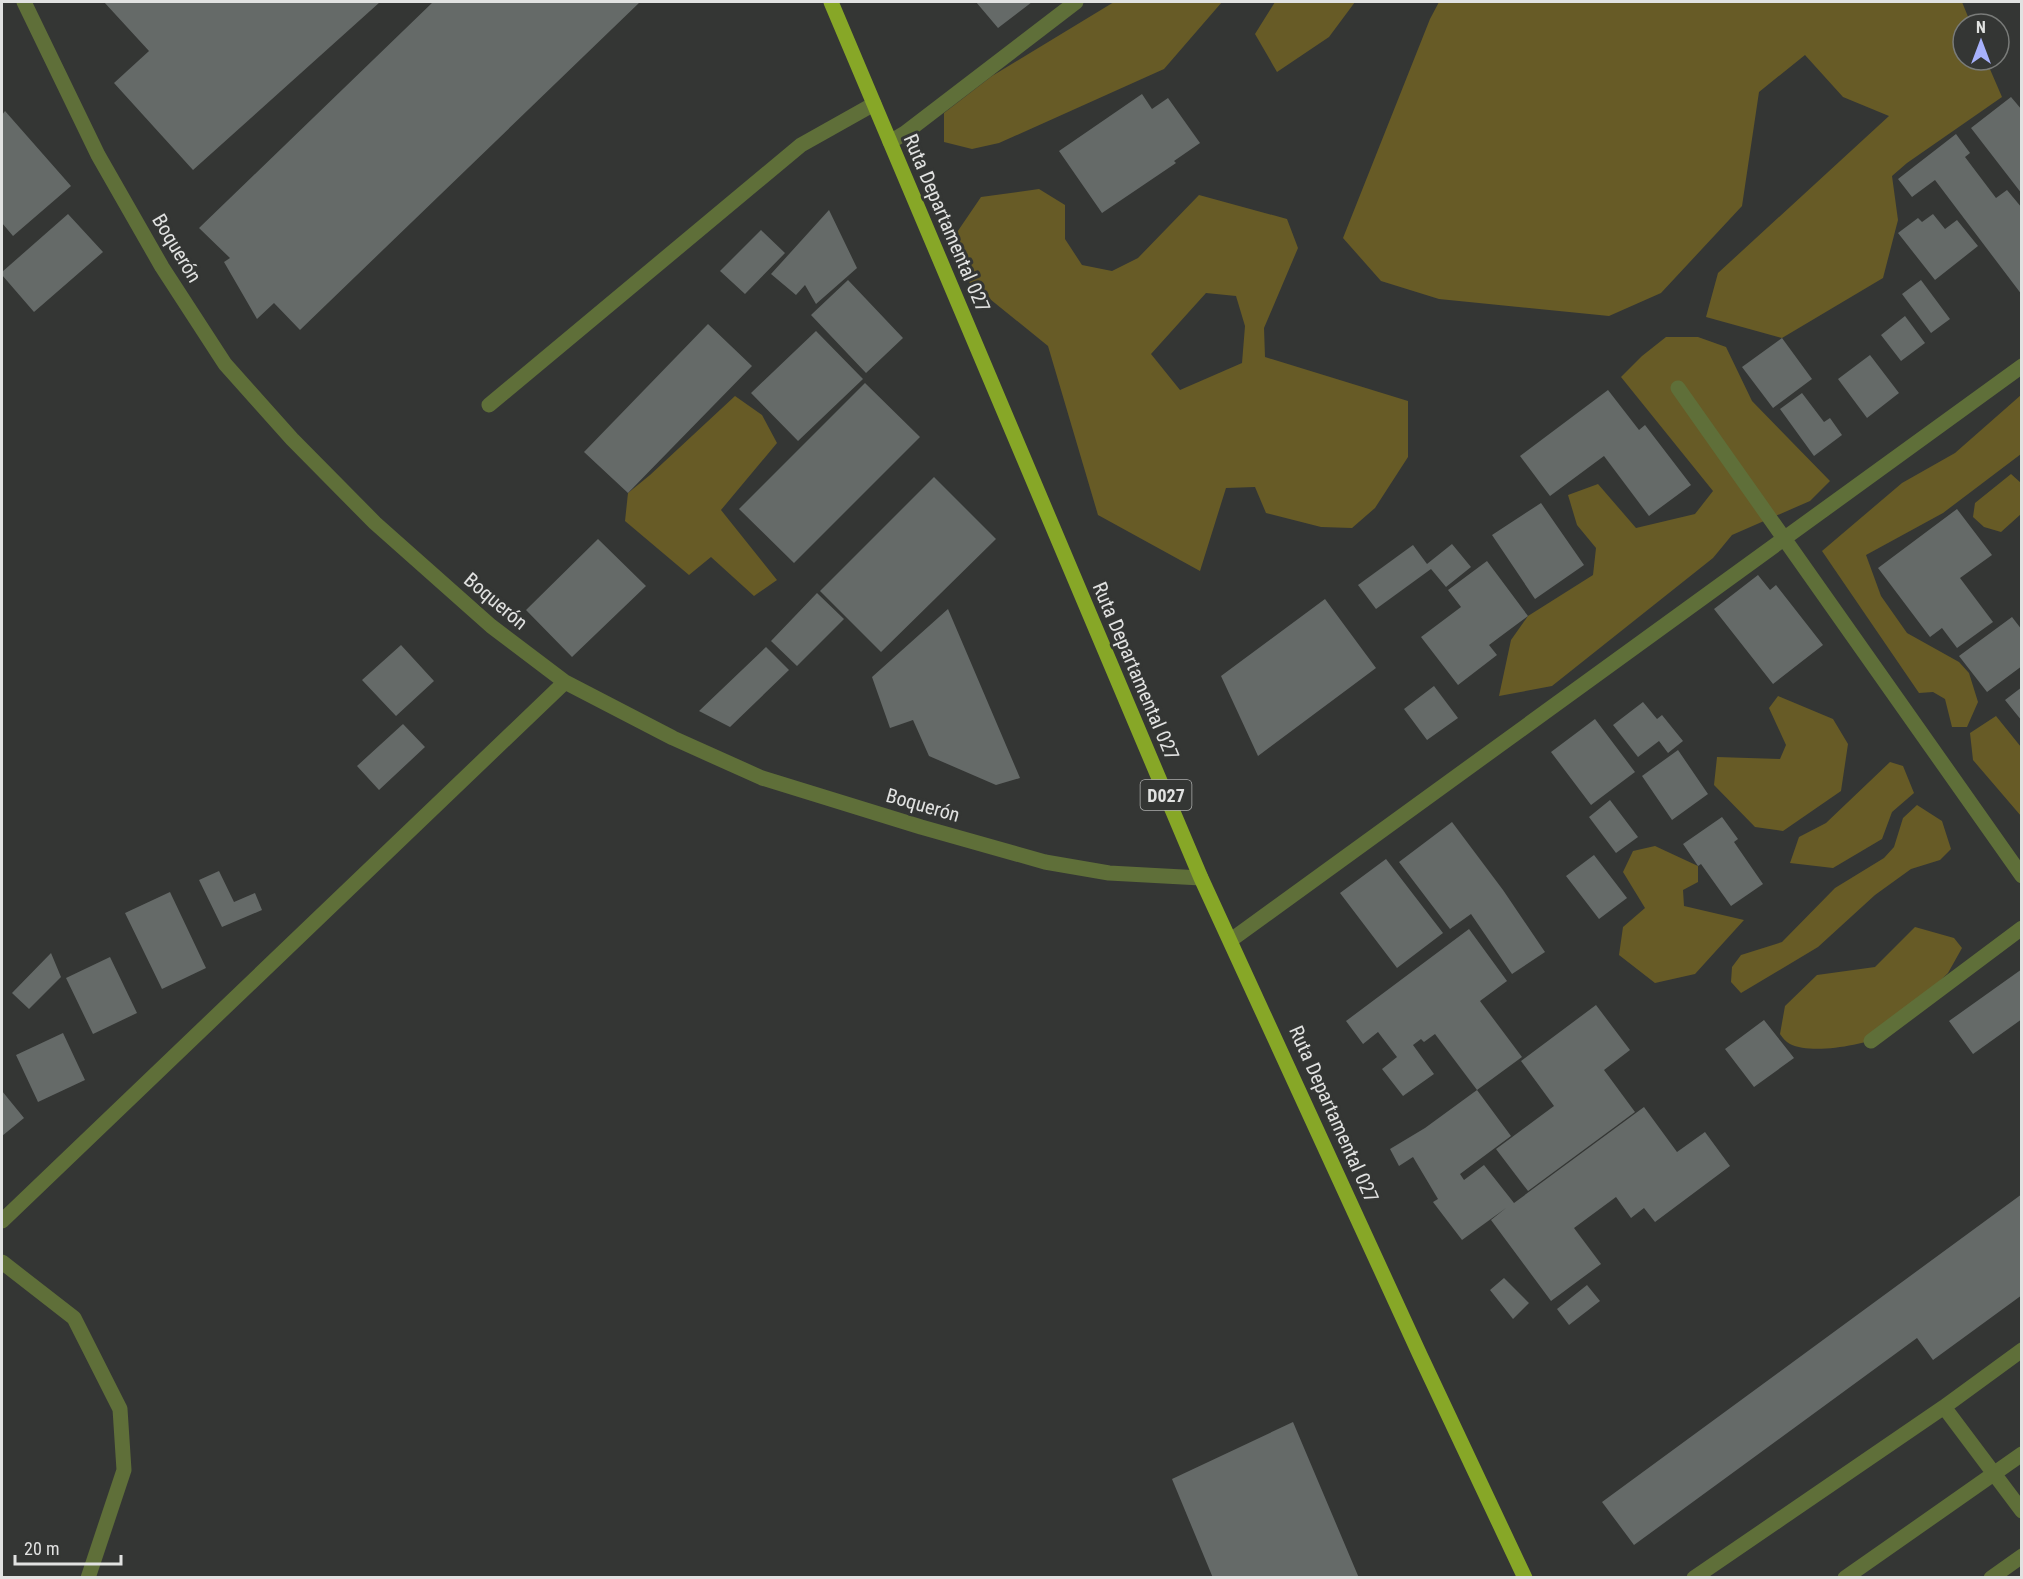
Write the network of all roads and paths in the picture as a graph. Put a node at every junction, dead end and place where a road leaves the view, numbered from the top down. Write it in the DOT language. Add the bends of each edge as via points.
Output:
graph roads {
  1 [pos="24,2"];
  2 [pos="831,2"];
  3 [pos="1076,2"];
  4 [pos="874,104"];
  5 [pos="890,142"];
  6 [pos="2022,366"];
  7 [pos="1678,388"];
  8 [pos="489,405"];
  9 [pos="1784,537"];
  10 [pos="565,682"];
  11 [pos="2022,876"];
  12 [pos="1201,878"];
  13 [pos="2022,928"];
  14 [pos="1231,940"];
  15 [pos="1871,1041"];
  16 [pos="2,1221"];
  17 [pos="2,1262"];
  18 [pos="2022,1350"];
  19 [pos="1944,1407"];
  20 [pos="2022,1454"];
  21 [pos="1994,1474"];
  22 [pos="2022,1511"];
  23 [pos="2022,1556"];
  24 [pos="88,1578"];
  25 [pos="1525,1578"];
  26 [pos="1694,1578"];
  27 [pos="1845,1578"];
  28 [pos="1991,1578"];
  1 -- 10 [label="street, Boquerón" via="98,155 162,267 225,364 375,523 491,626"];
  2 -- 4 [label="main road, Ruta Departamental 027 / D027"];
  3 -- 5 [label="street"];
  4 -- 5 [label="main road, Ruta Departamental 027 / D027"];
  4 -- 8 [label="street" via="801,145"];
  5 -- 12 [label="main road, Ruta Departamental 027 / D027"];
  6 -- 9 [label="street"];
  7 -- 9 [label="street"];
  9 -- 11 [label="street"];
  9 -- 14 [label="street"];
  10 -- 12 [label="street, Boquerón" via="673,738 773,782 1045,862 1109,873"];
  10 -- 16 [label="street"];
  12 -- 14 [label="main road, Ruta Departamental 027 / D027"];
  13 -- 15 [label="street"];
  14 -- 25 [label="main road, Ruta Departamental 027 / D027"];
  17 -- 24 [label="street" via="74,1318 120,1409 124,1470"];
  18 -- 19 [label="street"];
  19 -- 21 [label="street"];
  19 -- 26 [label="street"];
  20 -- 21 [label="street"];
  21 -- 22 [label="street"];
  21 -- 27 [label="street"];
  23 -- 28 [label="street"];
}
